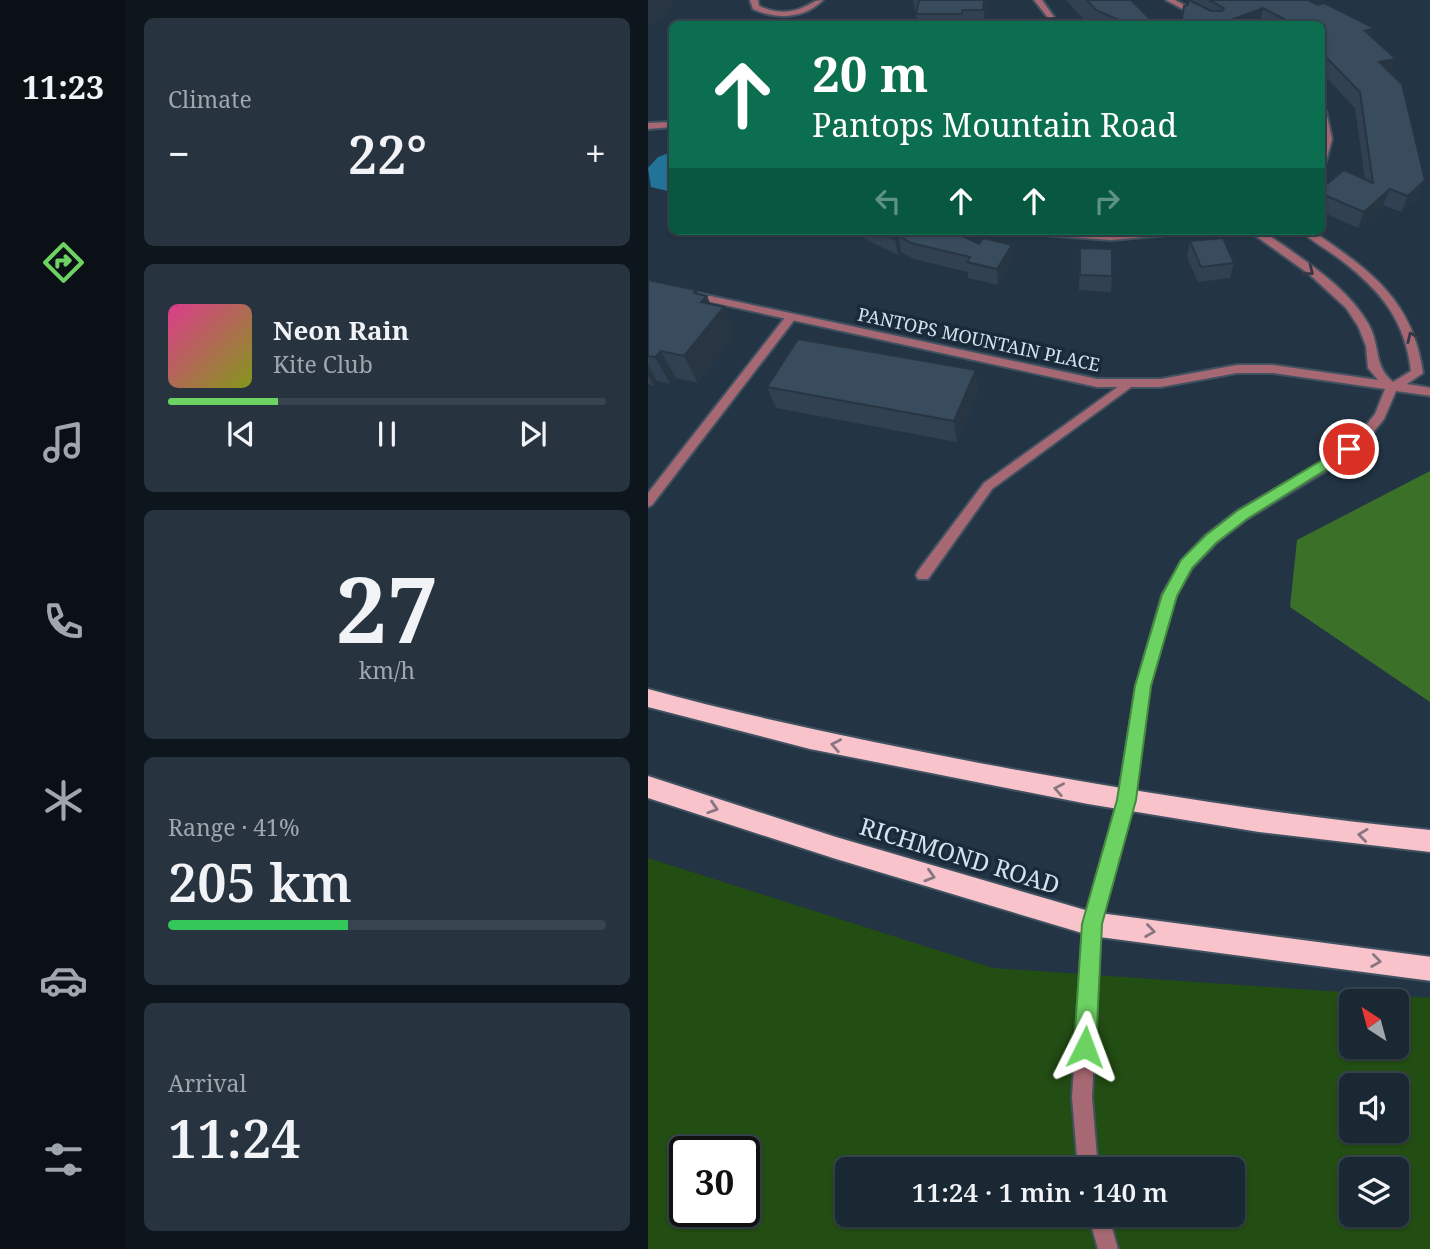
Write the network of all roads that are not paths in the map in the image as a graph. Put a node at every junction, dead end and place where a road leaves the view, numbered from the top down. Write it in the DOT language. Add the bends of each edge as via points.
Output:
graph roads {
  1 [pos="754,0"];
  2 [pos="819,0"];
  3 [pos="1038,0"];
  4 [pos="1170,0"];
  5 [pos="796,12"];
  6 [pos="771,13"];
  7 [pos="767,21"];
  8 [pos="792,21"];
  9 [pos="1054,21"];
  10 [pos="1208,21"];
  11 [pos="1325,123"];
  12 [pos="669,125"];
  13 [pos="648,126"];
  14 [pos="1325,152"];
  15 [pos="1083,235"];
  16 [pos="1134,235"];
  17 [pos="1260,235"];
  18 [pos="1311,235"];
  19 [pos="674,291"];
  20 [pos="791,317"];
  21 [pos="1126,385"];
  22 [pos="1391,388"];
  23 [pos="1430,392"];
  24 [pos="648,502"];
  25 [pos="923,575"];
  26 [pos="648,698"];
  27 [pos="648,787"];
  28 [pos="1126,800"];
  29 [pos="1430,841"];
  30 [pos="1092,924"];
  31 [pos="1430,969"];
  32 [pos="1087,1157"];
  33 [pos="1102,1227"];
  34 [pos="1108,1249"];
  1 -- 6 [label="street" via="756,7"];
  2 -- 5 [label="street"];
  3 -- 9 [label="street"];
  4 -- 10 [label="street"];
  5 -- 6 [label="street"];
  5 -- 8 [label="street"];
  6 -- 7 [label="street"];
  11 -- 14 [label="street" via="1329,139"];
  12 -- 13 [label="street"];
  15 -- 16 [label="street"];
  17 -- 22 [label="street, one-way" via="1357,313 1375,352 1374,368"];
  22 -- 18 [label="street, one-way" via="1417,373 1417,347 1399,311 1374,284"];
  19 -- 20 [label="street, PANTOPS MOUNTAIN PLACE"];
  20 -- 21 [label="street, PANTOPS MOUNTAIN PLACE" via="1069,379"];
  20 -- 24 [label="street"];
  21 -- 22 [label="street, PANTOPS MOUNTAIN PLACE" via="1237,369 1273,369"];
  21 -- 25 [label="street" via="988,486"];
  22 -- 23 [label="street, PANTOPS MOUNTAIN PLACE"];
  22 -- 28 [label="street" via="1380,416 1363,438 1335,460 1242,515 1187,564 1170,595 1143,686"];
  28 -- 26 [label="highway, one-way" via="808,740"];
  27 -- 30 [label="highway, RICHMOND ROAD, one-way"];
  29 -- 28 [label="highway, one-way" via="1366,836"];
  28 -- 30 [label="street"];
  30 -- 31 [label="highway, RICHMOND ROAD, one-way"];
  30 -- 32 [label="street" via="1082,1097"];
  33 -- 34 [label="street"];
}
